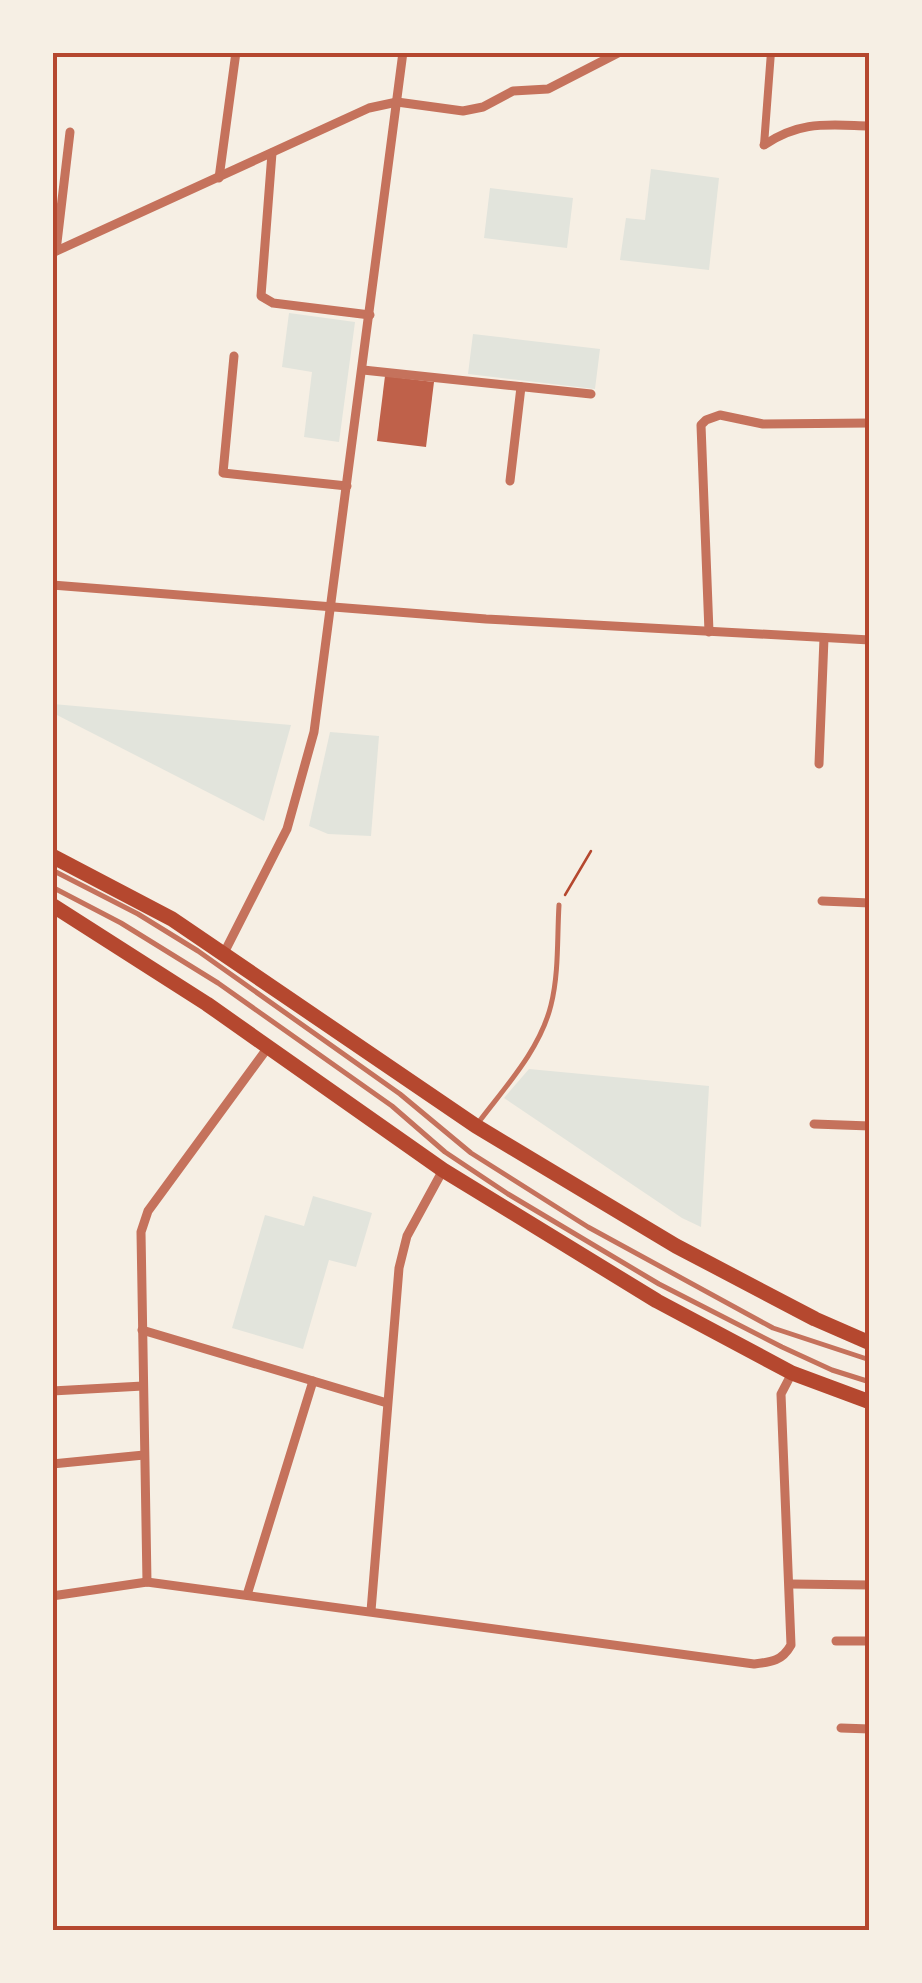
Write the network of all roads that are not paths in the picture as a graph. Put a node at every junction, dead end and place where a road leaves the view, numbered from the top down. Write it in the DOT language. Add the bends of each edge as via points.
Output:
graph roads {
  1 [pos="236,52"];
  2 [pos="403,52"];
  3 [pos="620,52"];
  4 [pos="772,52"];
  5 [pos="397,102"];
  6 [pos="870,126"];
  7 [pos="70,132"];
  8 [pos="764,145"];
  9 [pos="272,153"];
  10 [pos="219,178"];
  11 [pos="54,252"];
  12 [pos="370,315"];
  13 [pos="234,356"];
  14 [pos="362,370"];
  15 [pos="520,386"];
  16 [pos="590,394"];
  17 [pos="870,423"];
  18 [pos="510,481"];
  19 [pos="347,486"];
  20 [pos="52,586"];
  21 [pos="332,607"];
  22 [pos="709,632"];
  23 [pos="824,638"];
  24 [pos="870,640"];
  25 [pos="819,764"];
  26 [pos="52,856"];
  27 [pos="52,870"];
  28 [pos="52,887"];
  29 [pos="822,901"];
  30 [pos="870,903"];
  31 [pos="52,905"];
  32 [pos="559,905"];
  33 [pos="224,952"];
  34 [pos="269,1046"];
  35 [pos="814,1124"];
  36 [pos="476,1126"];
  37 [pos="870,1126"];
  38 [pos="443,1170"];
  39 [pos="142,1330"];
  40 [pos="870,1343"];
  41 [pos="870,1360"];
  42 [pos="792,1373"];
  43 [pos="313,1381"];
  44 [pos="870,1382"];
  45 [pos="143,1386"];
  46 [pos="52,1391"];
  47 [pos="870,1402"];
  48 [pos="387,1403"];
  49 [pos="144,1454"];
  50 [pos="52,1464"];
  51 [pos="147,1582"];
  52 [pos="790,1584"];
  53 [pos="870,1585"];
  54 [pos="246,1594"];
  55 [pos="52,1596"];
  56 [pos="371,1611"];
  57 [pos="836,1641"];
  58 [pos="870,1642"];
  59 [pos="841,1728"];
  60 [pos="870,1728"];
  1 -- 10 [label="street"];
  2 -- 5 [label="street"];
  3 -- 5 [label="street" via="548,90 513,91 464,111"];
  4 -- 8 [label="street"];
  5 -- 9 [label="street" via="369,108"];
  5 -- 12 [label="street"];
  6 -- 8 [label="street" via="810,124"];
  7 -- 11 [label="street"];
  9 -- 10 [label="street"];
  9 -- 12 [label="street" via="261,296 273,304"];
  10 -- 11 [label="street"];
  12 -- 14 [label="street"];
  13 -- 19 [label="street" via="224,473"];
  14 -- 15 [label="street"];
  14 -- 19 [label="street"];
  15 -- 16 [label="street"];
  15 -- 18 [label="street"];
  17 -- 22 [label="street" via="763,424 720,415 701,425"];
  19 -- 21 [label="street"];
  20 -- 21 [label="street"];
  21 -- 22 [label="street"];
  21 -- 33 [label="street" via="296,805"];
  22 -- 23 [label="street"];
  23 -- 24 [label="street"];
  23 -- 25 [label="street"];
  26 -- 33 [label="main road"];
  27 -- 41 [label="lane" via="198,951 400,1094 471,1153 588,1227 773,1328"];
  28 -- 44 [label="lane" via="218,983 508,1194 677,1293 782,1347"];
  29 -- 30 [label="street"];
  31 -- 34 [label="main road"];
  32 -- 36 [label="lane" via="556,973 542,1030"];
  33 -- 36 [label="main road"];
  34 -- 38 [label="main road"];
  34 -- 39 [label="street" via="148,1211 140,1232"];
  35 -- 37 [label="street"];
  36 -- 40 [label="main road" via="676,1246"];
  38 -- 42 [label="main road" via="657,1302"];
  38 -- 48 [label="street" via="407,1236 399,1268"];
  39 -- 43 [label="street"];
  39 -- 45 [label="street"];
  42 -- 47 [label="main road"];
  42 -- 52 [label="street" via="781,1394"];
  43 -- 48 [label="street"];
  43 -- 54 [label="street"];
  45 -- 46 [label="street"];
  45 -- 49 [label="street"];
  48 -- 56 [label="street"];
  49 -- 50 [label="street"];
  49 -- 51 [label="street"];
  51 -- 54 [label="street"];
  51 -- 55 [label="street"];
  52 -- 53 [label="street"];
  52 -- 56 [label="street" via="792,1645 774,1662 754,1664"];
  54 -- 56 [label="street"];
  57 -- 58 [label="street"];
  59 -- 60 [label="street"];
}
